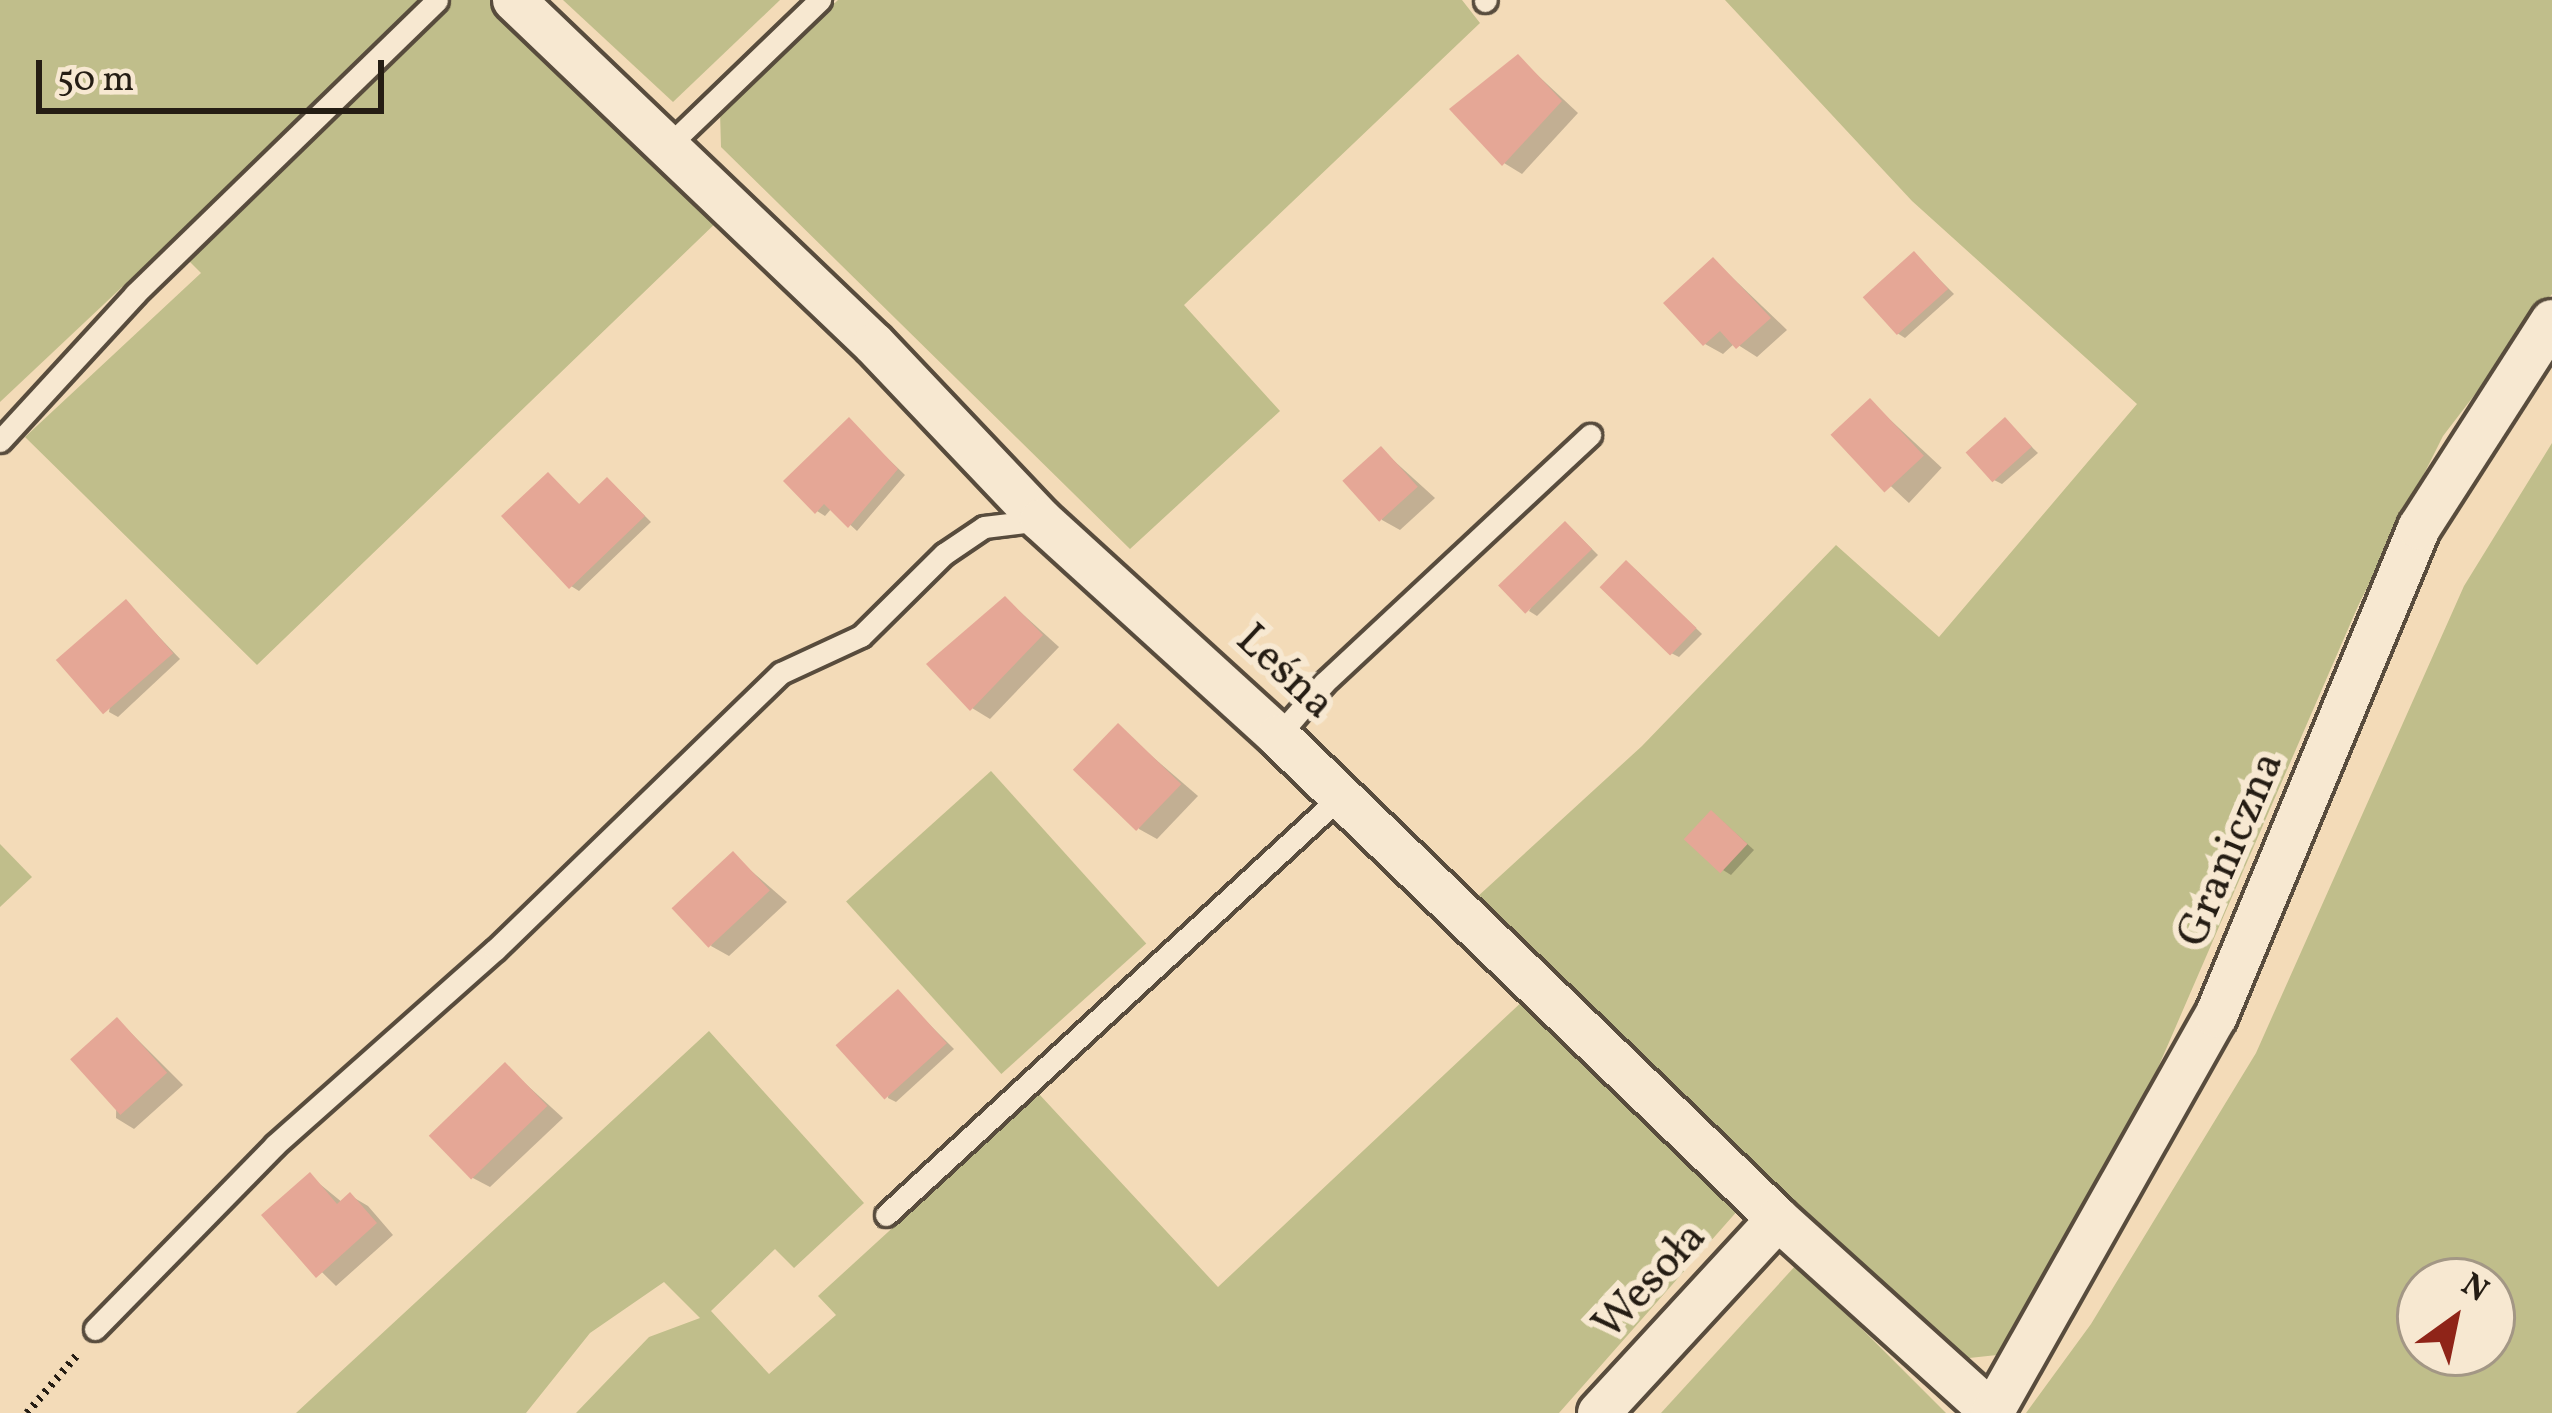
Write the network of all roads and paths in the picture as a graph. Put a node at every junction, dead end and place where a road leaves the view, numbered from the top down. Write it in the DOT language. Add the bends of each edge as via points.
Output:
graph roads {
  1 [pos="437,0"];
  2 [pos="514,0"];
  3 [pos="820,0"];
  4 [pos="666,148"];
  5 [pos="2552,321"];
  6 [pos="1590,435"];
  7 [pos="0,441"];
  8 [pos="1041,520"];
  9 [pos="1278,736"];
  10 [pos="1340,796"];
  11 [pos="886,1215"];
  12 [pos="1778,1220"];
  13 [pos="95,1329"];
  14 [pos="27,1413"];
  15 [pos="1599,1413"];
  16 [pos="1993,1413"];
  1 -- 7 [label="lane" via="135,294"];
  2 -- 4 [label="street, Leśna"];
  3 -- 4 [label="lane"];
  4 -- 8 [label="street, Leśna" via="874,344"];
  5 -- 16 [label="street, Graniczna" via="2419,528 2216,1016"];
  6 -- 9 [label="lane" via="1324,683"];
  8 -- 9 [label="street, Leśna"];
  8 -- 13 [label="lane" via="984,527 944,554 861,636 781,673 495,950 275,1145"];
  9 -- 10 [label="street, Leśna"];
  10 -- 11 [label="lane"];
  10 -- 12 [label="street, Leśna"];
  12 -- 15 [label="street, Wesoła"];
  12 -- 16 [label="street, Leśna"];
  13 -- 14 [label="path"];
}
